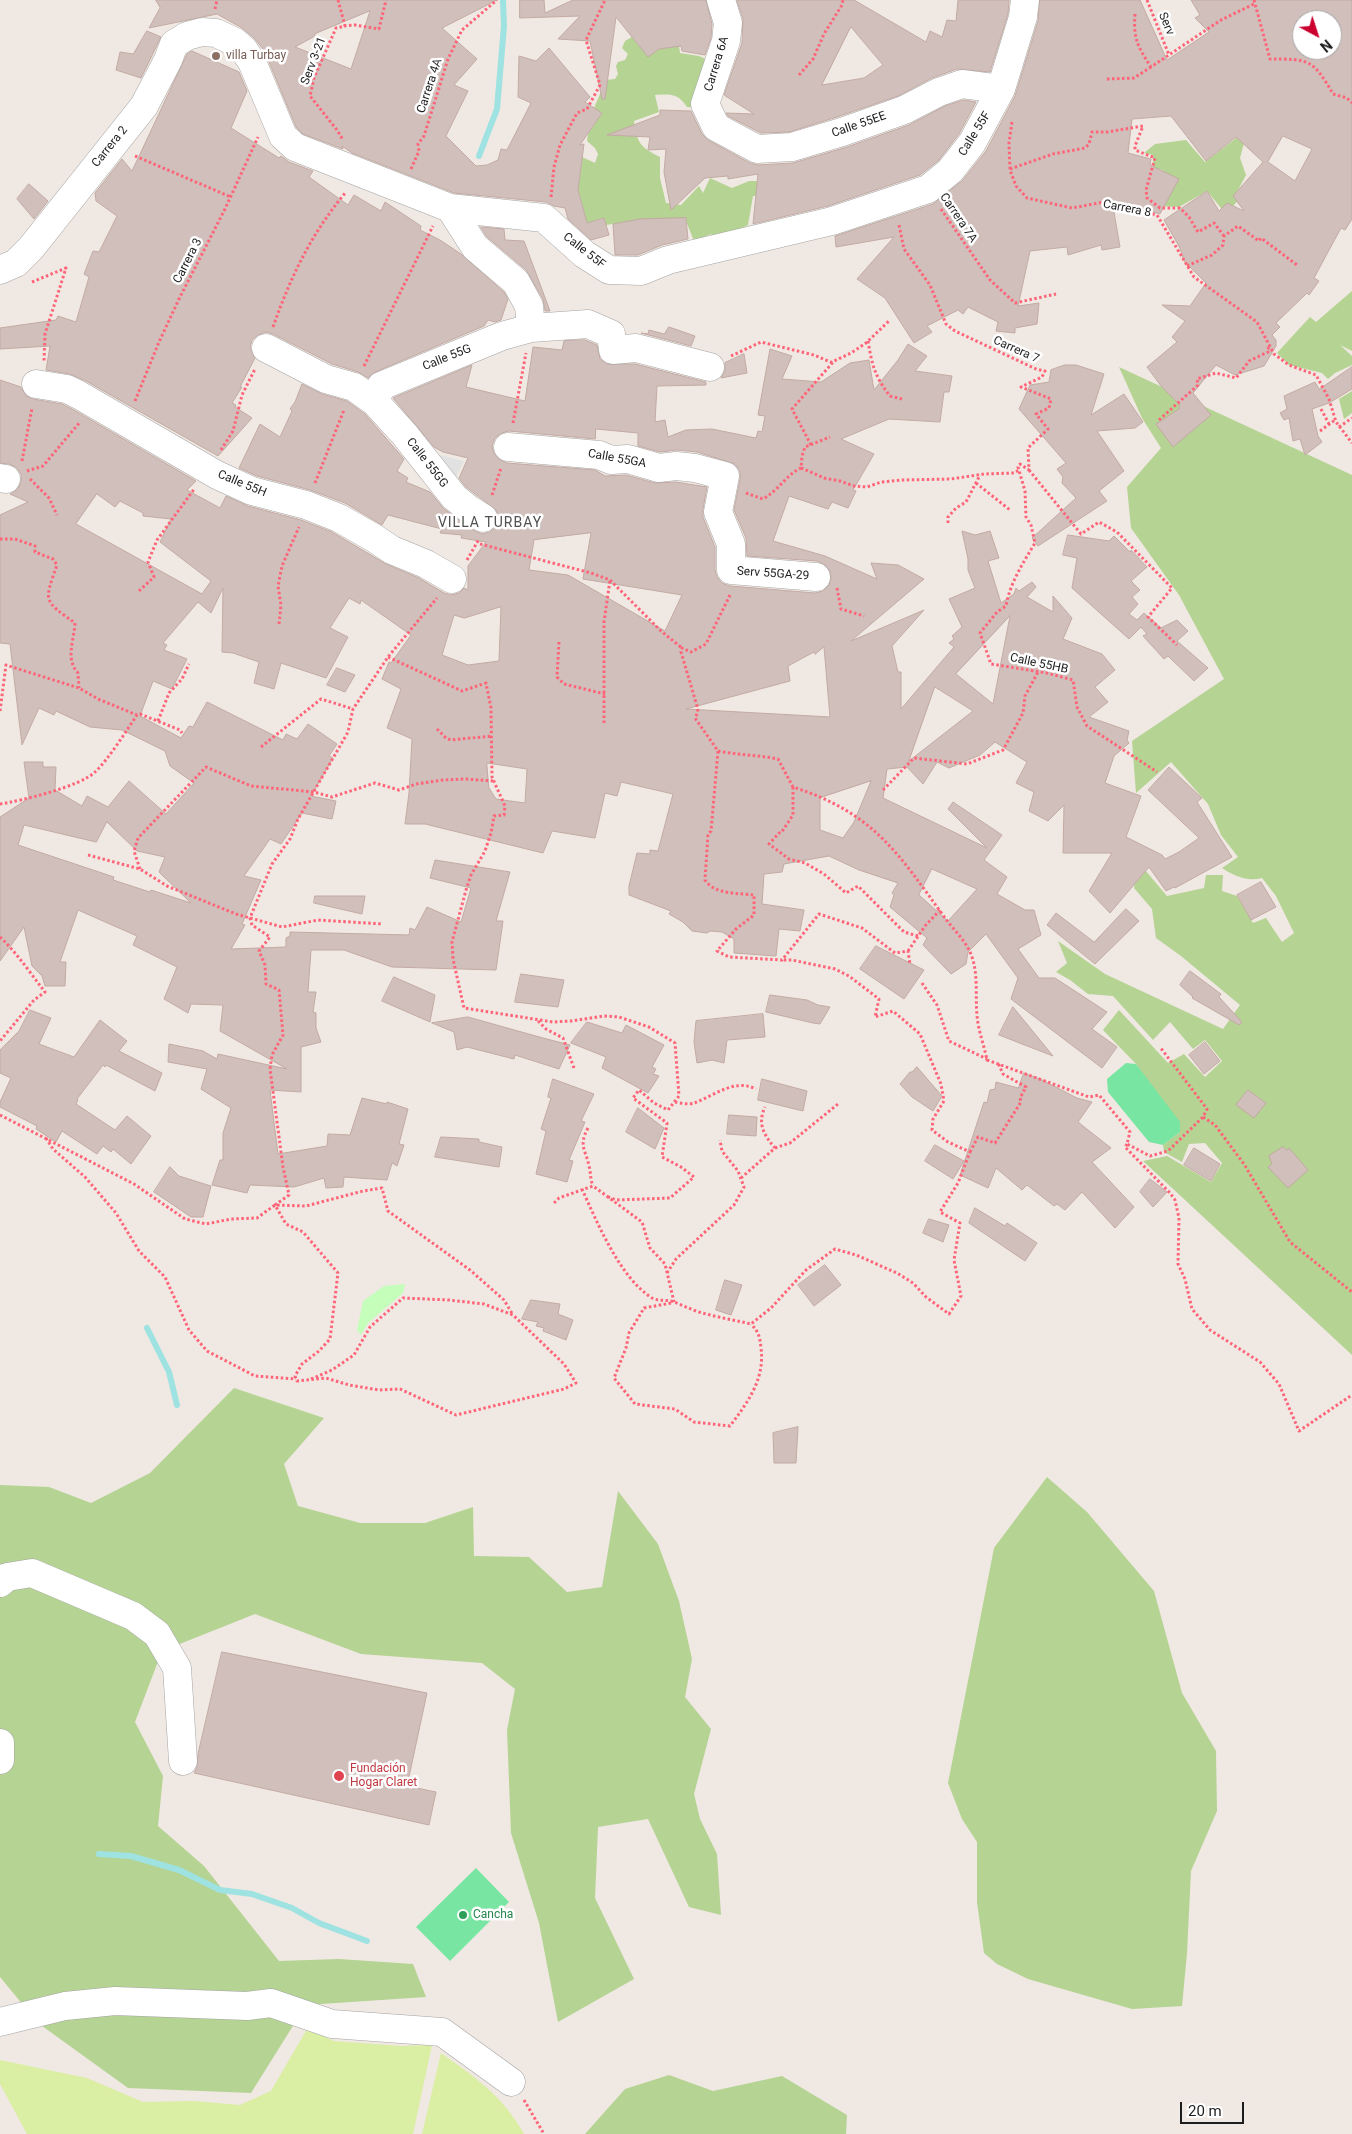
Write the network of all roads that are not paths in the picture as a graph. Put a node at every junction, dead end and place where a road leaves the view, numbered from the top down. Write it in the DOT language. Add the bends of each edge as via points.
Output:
graph roads {
  1 [pos="721,0"];
  2 [pos="1025,0"];
  3 [pos="216,33"];
  4 [pos="1001,89"];
  5 [pos="716,127"];
  6 [pos="450,208"];
  7 [pos="0,270"];
  8 [pos="531,328"];
  9 [pos="266,348"];
  10 [pos="710,367"];
  11 [pos="36,384"];
  12 [pos="375,402"];
  13 [pos="508,447"];
  14 [pos="481,531"];
  15 [pos="737,571"];
  16 [pos="816,577"];
  17 [pos="452,578"];
  18 [pos="0,1583"];
  19 [pos="0,1743"];
  20 [pos="0,1760"];
  21 [pos="183,1762"];
  22 [pos="0,2022"];
  23 [pos="511,2082"];
  1 -- 5 [label="street, Carrera 6A" via="728,23 726,41 705,104"];
  2 -- 4 [label="street" via="1023,18"];
  3 -- 6 [label="street, Calle 55F" via="244,50 283,136 295,147"];
  3 -- 7 [label="street, Carrera 2" via="202,32 174,44 144,106 31,248 16,263"];
  4 -- 5 [label="street, Calle 55EE" via="962,84 938,92 904,110 792,146 757,149"];
  4 -- 6 [label="street, Calle 55F" via="972,143 950,171 928,189 832,221 668,260 641,271 609,270 584,254 544,218"];
  6 -- 8 [label="street" via="475,248 516,282 529,306"];
  8 -- 10 [label="street, Calle 55G" via="588,324 611,334 613,350 636,348"];
  8 -- 12 [label="street, Calle 55G" via="502,336 381,386"];
  9 -- 12 [label="street" via="326,379 354,387"];
  11 -- 17 [label="street, Calle 55H" via="67,389 217,475 252,491 306,505 339,518 392,550"];
  12 -- 14 [label="street, Calle 55GG" via="454,497 470,510"];
  13 -- 15 [label="street, Calle 55GA" via="599,455 611,460 628,459 659,468 695,468 725,476 718,512 731,544"];
  15 -- 16 [label="street, Serv 55GA-29"];
  18 -- 21 [label="street" via="7,1577 32,1573 133,1616 157,1634 177,1668"];
  19 -- 20 [label="street"];
  22 -- 23 [label="street" via="65,2006 116,2001 247,2006 270,2003 332,2024 442,2032"];
}
